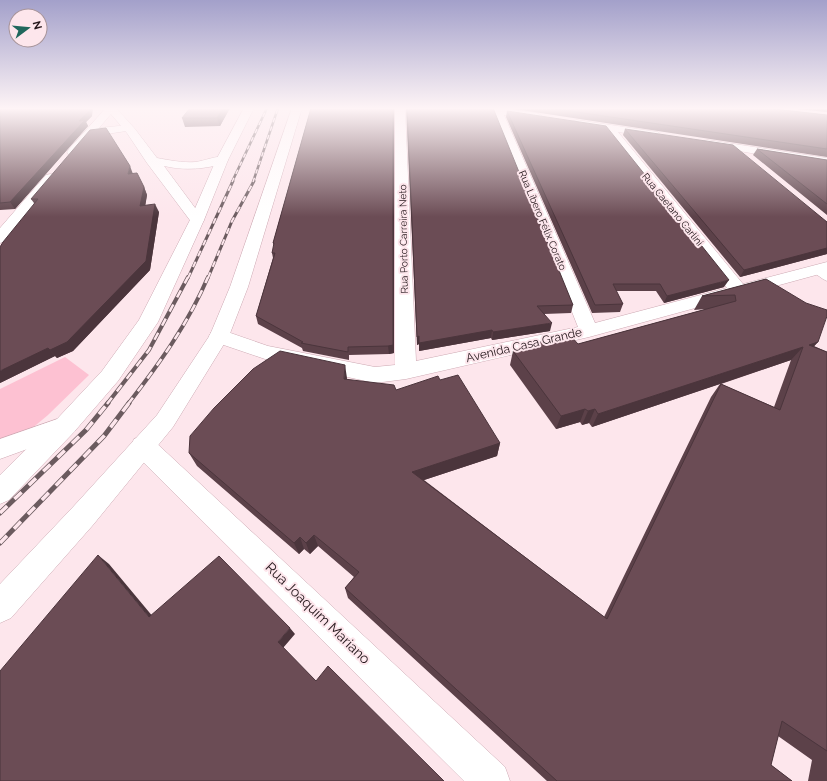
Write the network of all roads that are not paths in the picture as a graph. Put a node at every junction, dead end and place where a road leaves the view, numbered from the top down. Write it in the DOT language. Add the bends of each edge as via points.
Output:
graph roads {
  1 [pos="79,144"];
  2 [pos="141,144"];
  3 [pos="230,144"];
  4 [pos="287,144"];
  5 [pos="401,144"];
  6 [pos="511,144"];
  7 [pos="622,144"];
  8 [pos="719,144"];
  9 [pos="733,147"];
  10 [pos="152,160"];
  11 [pos="222,160"];
  12 [pos="751,162"];
  13 [pos="827,162"];
  14 [pos="197,220"];
  15 [pos="2,232"];
  16 [pos="823,272"];
  17 [pos="739,291"];
  18 [pos="589,330"];
  19 [pos="219,336"];
  20 [pos="406,371"];
  21 [pos="66,425"];
  22 [pos="143,446"];
  23 [pos="0,449"];
  24 [pos="0,492"];
  25 [pos="0,606"];
  26 [pos="492,781"];
  1 -- 15 [label="street"];
  2 -- 10 [label="street"];
  3 -- 11 [label="street"];
  4 -- 19 [label="street" via="239,287"];
  5 -- 20 [label="street, Rua Porto Carreira Neto"];
  6 -- 18 [label="street, Rua Líbero Félix Corato"];
  7 -- 17 [label="street, Rua Caetano Carlini"];
  8 -- 9 [label="street"];
  9 -- 12 [label="street"];
  9 -- 13 [label="street"];
  10 -- 11 [label="street" via="194,167"];
  10 -- 14 [label="street"];
  11 -- 14 [label="street"];
  14 -- 21 [label="street" via="148,322 110,376"];
  16 -- 17 [label="street, Avenida Casa Grande"];
  17 -- 18 [label="street, Avenida Casa Grande"];
  18 -- 20 [label="street, Avenida Casa Grande"];
  19 -- 20 [label="street, Avenida Casa Grande" via="265,352 336,368 375,375"];
  19 -- 22 [label="street" via="165,421"];
  21 -- 23 [label="street"];
  21 -- 24 [label="street"];
  22 -- 25 [label="street"];
  22 -- 26 [label="street, Rua Joaquim Mariano"];
}
